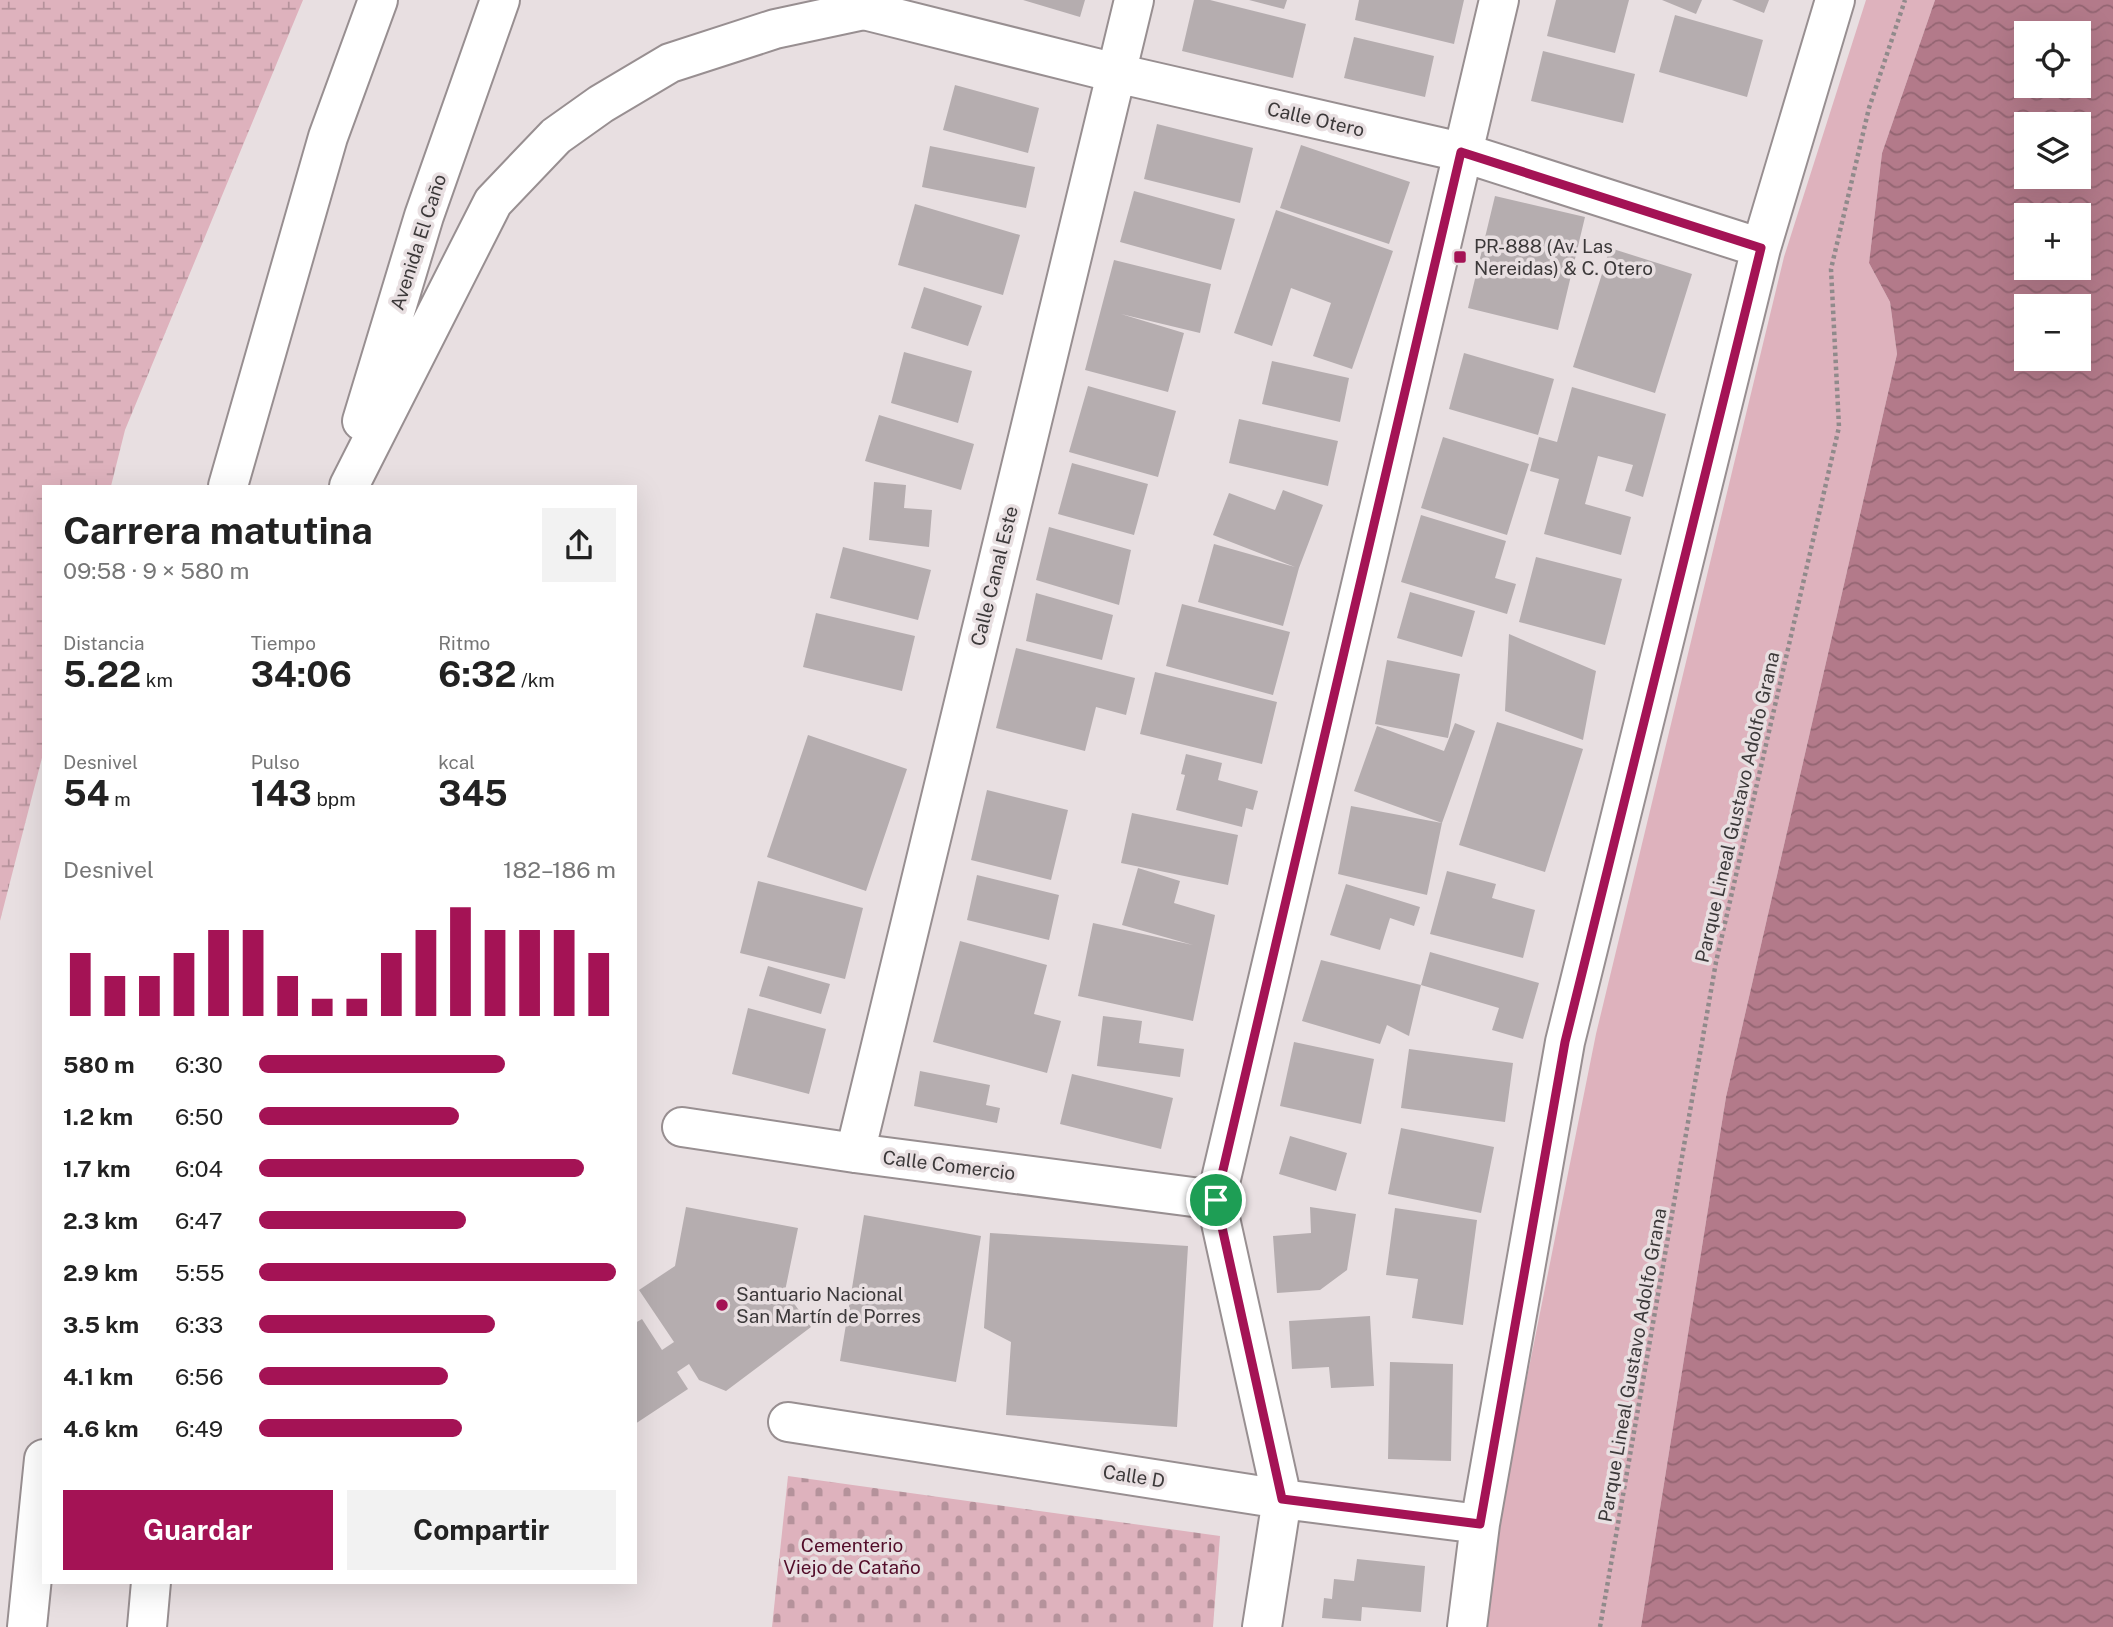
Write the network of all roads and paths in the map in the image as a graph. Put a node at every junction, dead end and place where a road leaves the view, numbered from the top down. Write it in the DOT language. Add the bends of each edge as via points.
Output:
graph roads {
  1 [pos="378,0"];
  2 [pos="500,0"];
  3 [pos="1134,0"];
  4 [pos="1499,0"];
  5 [pos="1835,0"];
  6 [pos="1905,0"];
  7 [pos="856,5"];
  8 [pos="1116,73"];
  9 [pos="1461,152"];
  10 [pos="1761,248"];
  11 [pos="228,485"];
  12 [pos="342,485"];
  13 [pos="350,485"];
  14 [pos="682,1126"];
  15 [pos="855,1153"];
  16 [pos="1216,1200"];
  17 [pos="788,1422"];
  18 [pos="42,1479"];
  19 [pos="1282,1499"];
  20 [pos="1480,1524"];
  21 [pos="151,1584"];
  22 [pos="27,1627"];
  23 [pos="147,1627"];
  24 [pos="1262,1627"];
  25 [pos="1467,1627"];
  26 [pos="1600,1627"];
  1 -- 11 [label="main road" via="328,137"];
  2 -- 12 [label="main road, Avenida El Caño" via="424,216"];
  3 -- 8 [label="main road, Calle Canal Este"];
  4 -- 9 [label="main road"];
  5 -- 10 [label="main road"];
  6 -- 26 [label="path, Parque Lineal Gustavo Adolfo Grana" via="1869,108 1831,269 1839,427 1716,962"];
  7 -- 8 [label="main road, Calle Otero"];
  7 -- 13 [label="main road" via="670,63 556,136 493,202"];
  8 -- 9 [label="main road, Calle Otero"];
  8 -- 15 [label="main road, Calle Canal Este"];
  9 -- 10 [label="main road, Calle Otero"];
  9 -- 16 [label="main road"];
  10 -- 20 [label="main road" via="1565,1042"];
  14 -- 15 [label="main road, Calle Comercio"];
  15 -- 16 [label="main road, Calle Comercio"];
  16 -- 19 [label="main road"];
  17 -- 19 [label="main road, Calle D"];
  18 -- 22 [label="main road"];
  19 -- 20 [label="main road, Calle D"];
  19 -- 24 [label="main road"];
  20 -- 25 [label="main road"];
  21 -- 23 [label="main road"];
}
